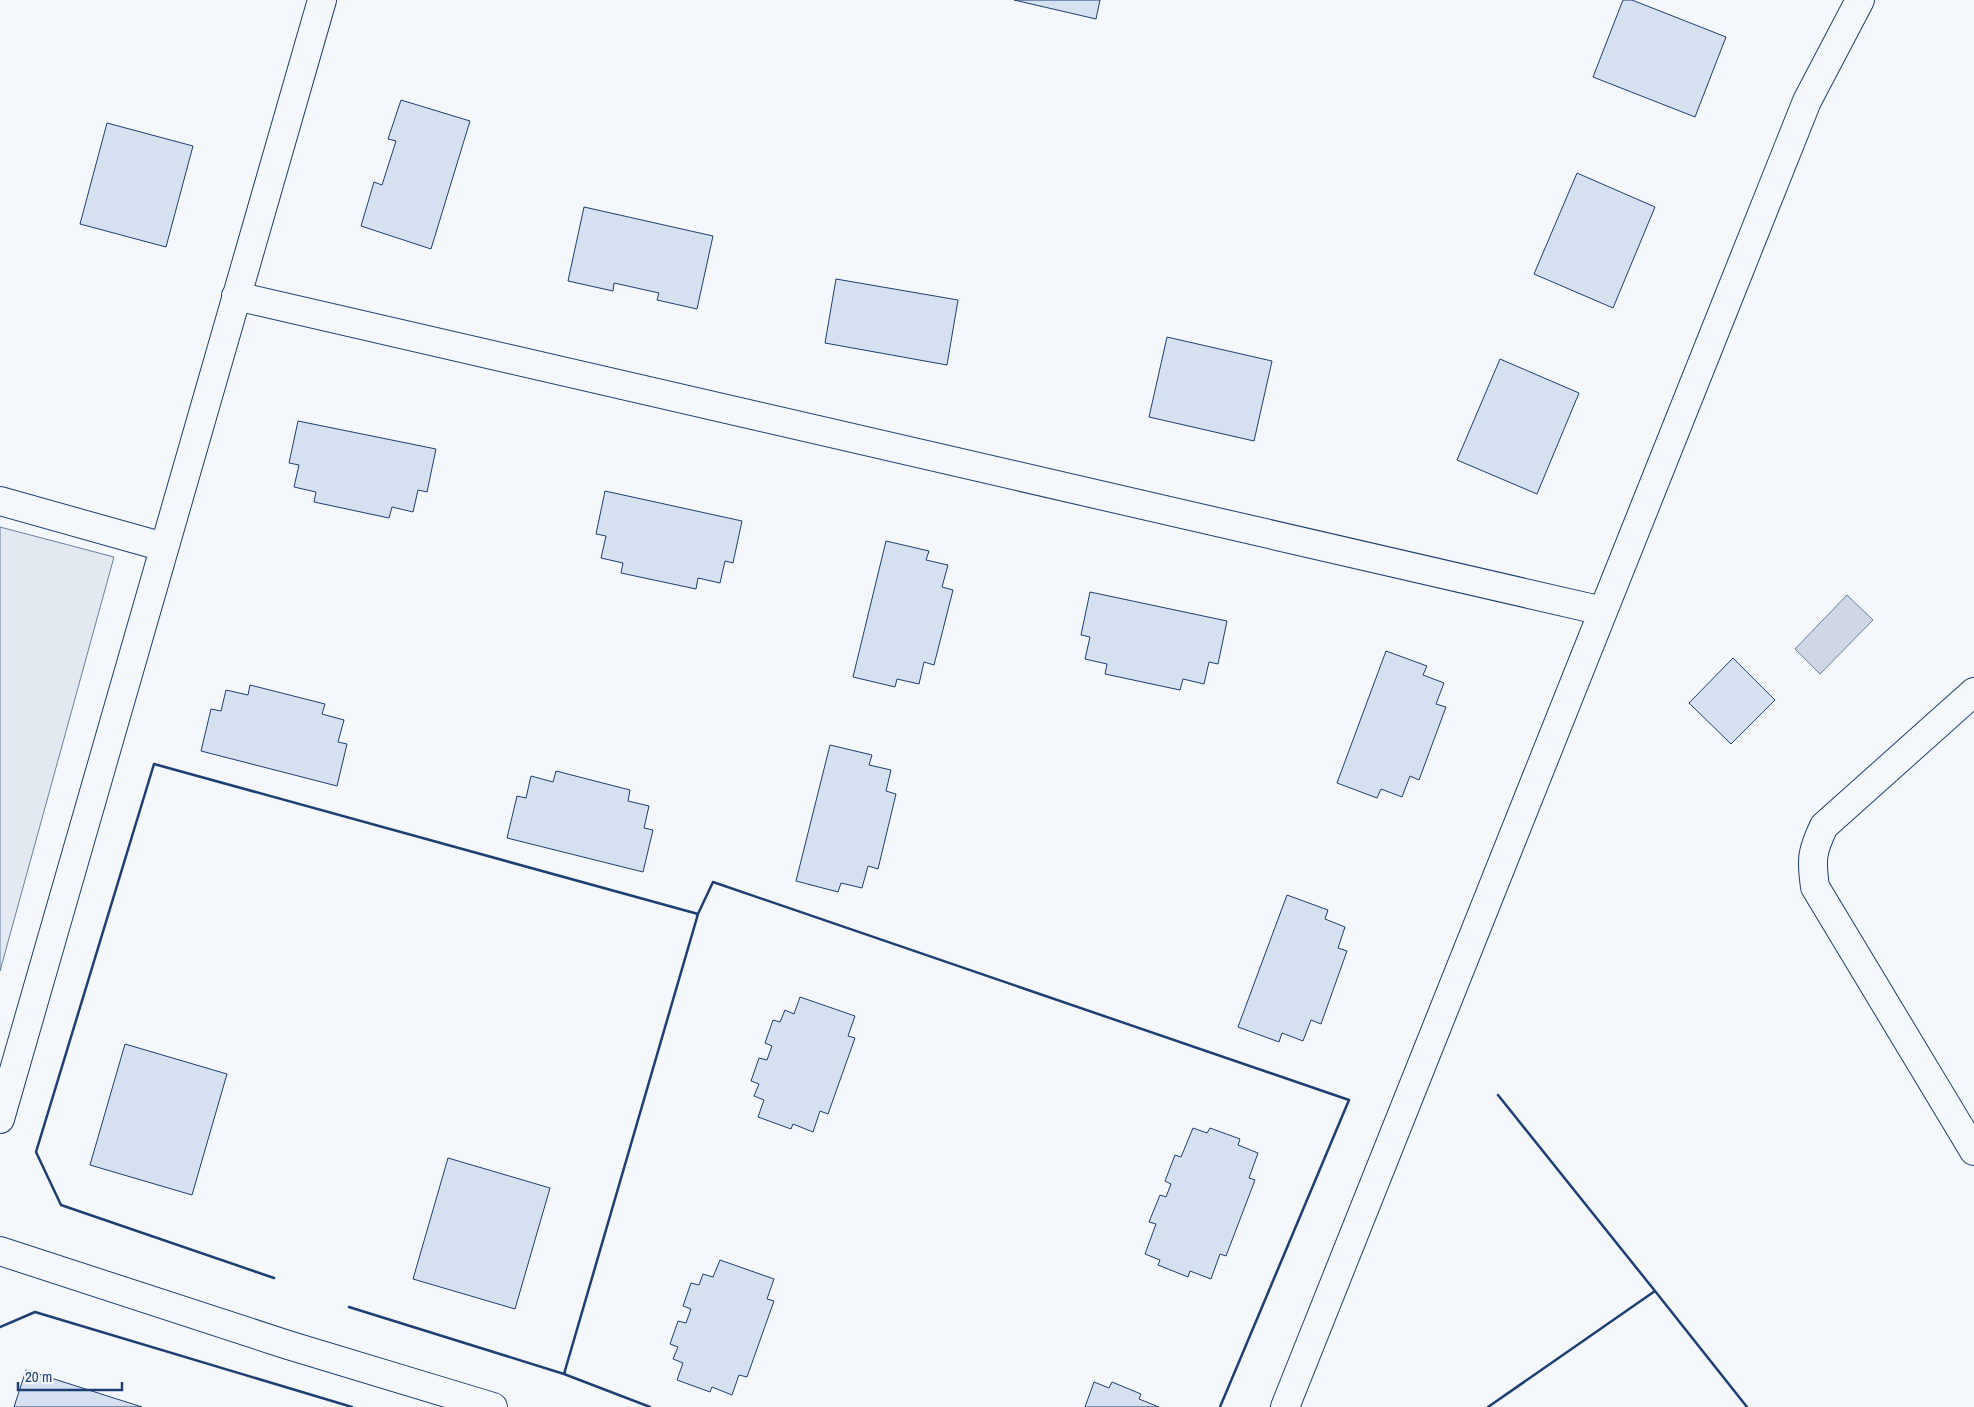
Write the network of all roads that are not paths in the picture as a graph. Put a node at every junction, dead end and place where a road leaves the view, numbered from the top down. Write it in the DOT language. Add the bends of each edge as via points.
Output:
graph roads {
  1 [pos="322,0"];
  2 [pos="1860,0"];
  3 [pos="236,296"];
  4 [pos="0,501"];
  5 [pos="164,547"];
  6 [pos="1602,611"];
  7 [pos="1974,692"];
  8 [pos="0,1119"];
  9 [pos="1974,1151"];
  10 [pos="0,1251"];
  11 [pos="493,1407"];
  12 [pos="1285,1407"];
  1 -- 3 [label="street"];
  2 -- 6 [label="street" via="1806,101"];
  3 -- 5 [label="street"];
  3 -- 6 [label="street"];
  4 -- 5 [label="street"];
  5 -- 8 [label="street"];
  6 -- 12 [label="street"];
  7 -- 9 [label="street" via="1824,826 1814,846 1811,864 1815,887"];
  10 -- 11 [label="street" via="288,1345"];
}
